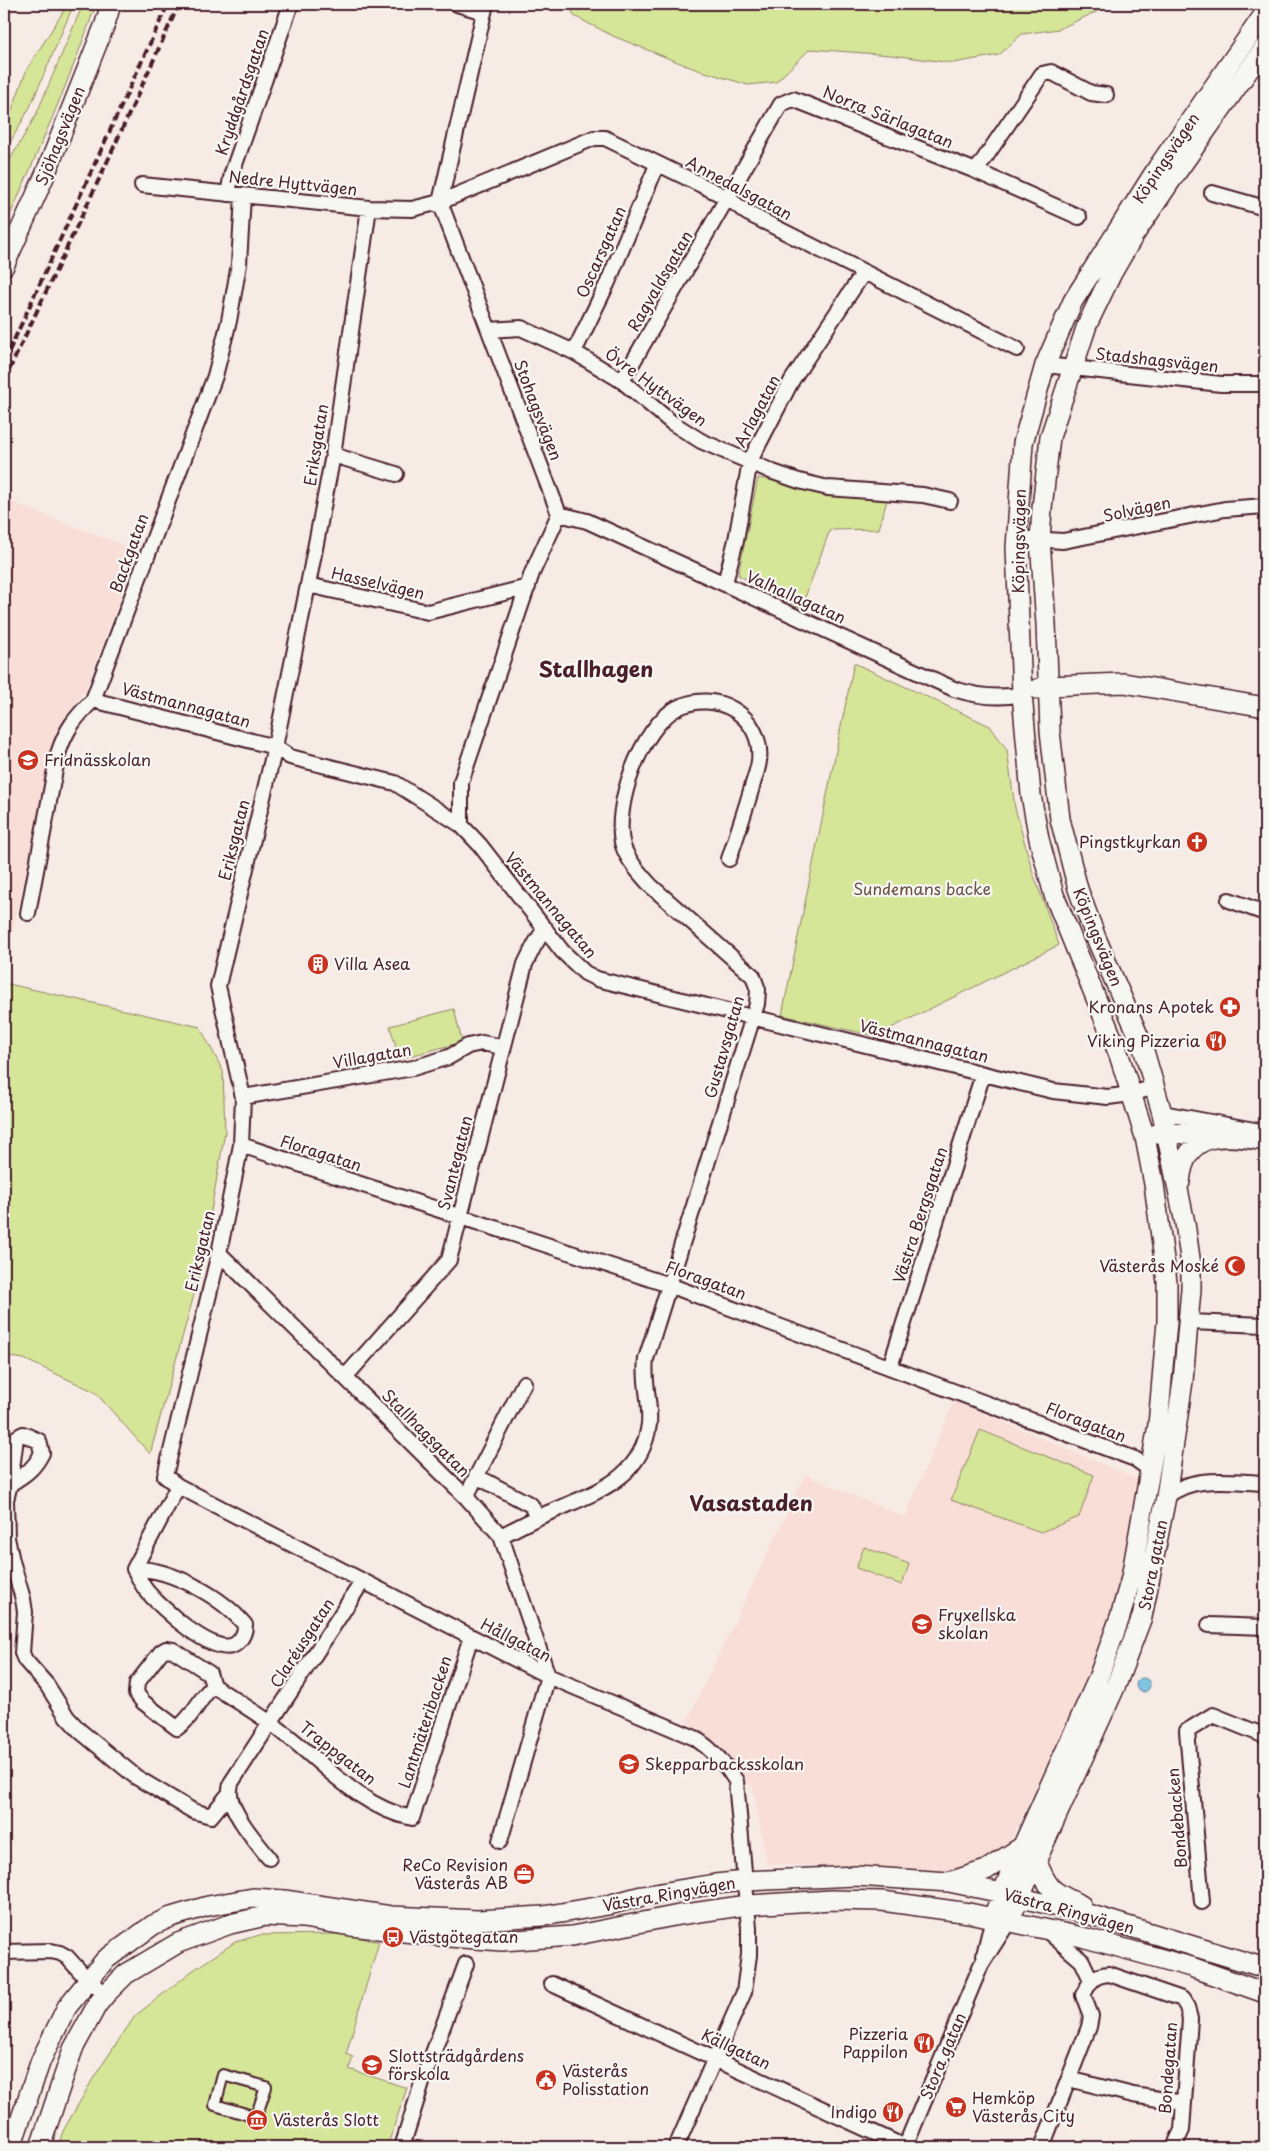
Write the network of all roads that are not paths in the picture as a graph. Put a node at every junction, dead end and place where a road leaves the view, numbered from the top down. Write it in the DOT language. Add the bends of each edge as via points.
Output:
graph roads {
  1 [pos="111,4"];
  2 [pos="291,4"];
  3 [pos="457,4"];
  4 [pos="485,8"];
  5 [pos="1265,13"];
  6 [pos="1265,47"];
  7 [pos="1106,95"];
  8 [pos="657,165"];
  9 [pos="976,171"];
  10 [pos="142,185"];
  11 [pos="228,194"];
  12 [pos="1212,194"];
  13 [pos="243,196"];
  14 [pos="728,198"];
  15 [pos="440,202"];
  16 [pos="369,208"];
  17 [pos="1265,208"];
  18 [pos="1079,217"];
  19 [pos="4,266"];
  20 [pos="864,272"];
  21 [pos="489,330"];
  22 [pos="1017,349"];
  23 [pos="574,352"];
  24 [pos="1045,364"];
  25 [pos="1072,368"];
  26 [pos="622,381"];
  27 [pos="1265,384"];
  28 [pos="333,455"];
  29 [pos="750,461"];
  30 [pos="396,474"];
  31 [pos="950,501"];
  32 [pos="1265,506"];
  33 [pos="559,514"];
  34 [pos="1016,538"];
  35 [pos="1040,540"];
  36 [pos="725,584"];
  37 [pos="308,585"];
  38 [pos="528,587"];
  39 [pos="1048,686"];
  40 [pos="1022,694"];
  41 [pos="94,700"];
  42 [pos="1265,707"];
  43 [pos="275,747"];
  44 [pos="460,825"];
  45 [pos="729,859"];
  46 [pos="1229,900"];
  47 [pos="28,913"];
  48 [pos="1265,913"];
  49 [pos="545,928"];
  50 [pos="753,1019"];
  51 [pos="503,1047"];
  52 [pos="983,1074"];
  53 [pos="1155,1087"];
  54 [pos="1131,1094"];
  55 [pos="243,1097"];
  56 [pos="1162,1113"];
  57 [pos="1139,1118"];
  58 [pos="1167,1132"];
  59 [pos="1265,1132"];
  60 [pos="1145,1137"];
  61 [pos="1214,1137"];
  62 [pos="1265,1141"];
  63 [pos="241,1145"];
  64 [pos="1179,1190"];
  65 [pos="459,1216"];
  66 [pos="219,1253"];
  67 [pos="669,1285"];
  68 [pos="1189,1322"];
  69 [pos="1265,1325"];
  70 [pos="890,1367"];
  71 [pos="345,1377"];
  72 [pos="524,1383"];
  73 [pos="1151,1470"];
  74 [pos="165,1476"];
  75 [pos="476,1476"];
  76 [pos="1265,1483"];
  77 [pos="10,1484"];
  78 [pos="178,1486"];
  79 [pos="466,1497"];
  80 [pos="1166,1497"];
  81 [pos="537,1518"];
  82 [pos="501,1536"];
  83 [pos="134,1569"];
  84 [pos="362,1582"];
  85 [pos="1209,1625"];
  86 [pos="1265,1627"];
  87 [pos="471,1637"];
  88 [pos="548,1676"];
  89 [pos="213,1686"];
  90 [pos="272,1723"];
  91 [pos="1265,1736"];
  92 [pos="230,1794"];
  93 [pos="412,1818"];
  94 [pos="500,1841"];
  95 [pos="1024,1845"];
  96 [pos="269,1858"];
  97 [pos="1036,1860"];
  98 [pos="745,1881"];
  99 [pos="949,1882"];
  100 [pos="1202,1902"];
  101 [pos="747,1905"];
  102 [pos="1004,1907"];
  103 [pos="1095,1916"];
  104 [pos="1046,1930"];
  105 [pos="4,1952"];
  106 [pos="466,1964"];
  107 [pos="1265,1968"];
  108 [pos="88,1980"];
  109 [pos="1091,1980"];
  110 [pos="552,1984"];
  111 [pos="1265,1993"];
  112 [pos="106,1994"];
  113 [pos="714,2058"];
  114 [pos="1069,2079"];
  115 [pos="266,2087"];
  116 [pos="1184,2103"];
  117 [pos="11,2147"];
  118 [pos="40,2147"];
  119 [pos="402,2147"];
  120 [pos="676,2147"];
  121 [pos="905,2147"];
  122 [pos="1042,2147"];
  123 [pos="1174,2147"];
  1 -- 19 [label="main road, Sjöhagsvägen" via="45,175"];
  2 -- 11 [label="street, Kryddgårdsgatan" via="232,172"];
  3 -- 4 [label="street"];
  4 -- 15 [label="street"];
  5 -- 24 [label="main road, Köpingsvägen" via="1098,258 1073,301"];
  6 -- 25 [label="main road, Köpingsvägen" via="1134,235 1087,324"];
  7 -- 9 [label="street" via="1091,93 1051,72 1042,74"];
  8 -- 14 [label="street, Annedalsgatan"];
  8 -- 15 [label="street, Annedalsgatan" via="605,138 594,138"];
  8 -- 23 [label="street, Oscarsgatan" via="608,282"];
  9 -- 14 [label="street, Norra Särlagatan" via="794,99 781,104"];
  9 -- 18 [label="street, Norra Särlagatan"];
  10 -- 11 [label="street, Nedre Hyttvägen"];
  11 -- 13 [label="street, Nedre Hyttvägen"];
  12 -- 17 [label="street"];
  13 -- 16 [label="street, Nedre Hyttvägen"];
  13 -- 41 [label="street, Backgatan" via="239,264 215,376"];
  14 -- 20 [label="street, Annedalsgatan" via="747,213"];
  14 -- 26 [label="street, Ragvaldsgatan"];
  15 -- 16 [label="street, Nedre Hyttvägen" via="412,209"];
  15 -- 21 [label="street, Stohagsvägen"];
  16 -- 28 [label="street, Eriksgatan"];
  20 -- 22 [label="street, Annedalsgatan"];
  20 -- 29 [label="street, Arlagatan" via="792,380"];
  21 -- 23 [label="street, Övre Hyttvägen" via="521,328"];
  21 -- 33 [label="street, Stohagsvägen"];
  23 -- 26 [label="street, Övre Hyttvägen"];
  24 -- 25 [label="street, Stadshagsvägen"];
  24 -- 34 [label="main road, Köpingsvägen" via="1023,443"];
  25 -- 27 [label="street, Stadshagsvägen" via="1221,384"];
  25 -- 35 [label="main road, Köpingsvägen" via="1050,437"];
  26 -- 29 [label="street, Övre Hyttvägen" via="686,432"];
  28 -- 30 [label="street"];
  28 -- 37 [label="street, Eriksgatan"];
  29 -- 31 [label="street, Övre Hyttvägen" via="799,481 828,488 924,495"];
  29 -- 36 [label="street, Arlagatan"];
  32 -- 35 [label="street, Solvägen" via="1225,509 1063,541"];
  33 -- 36 [label="street, Valhallagatan" via="588,522"];
  33 -- 38 [label="street"];
  34 -- 35 [label="street, Solvägen"];
  34 -- 40 [label="main road, Köpingsvägen"];
  35 -- 39 [label="main road, Köpingsvägen"];
  36 -- 40 [label="street, Valhallagatan" via="954,689 1007,697"];
  37 -- 38 [label="street, Hasselvägen" via="428,612"];
  37 -- 43 [label="street, Eriksgatan"];
  38 -- 44 [label="street" via="462,782"];
  39 -- 40 [label="main road"];
  39 -- 42 [label="main road" via="1124,683"];
  39 -- 53 [label="main road, Köpingsvägen" via="1056,787 1068,854 1096,938 1142,1044"];
  40 -- 54 [label="main road, Köpingsvägen" via="1038,839 1054,895 1119,1055"];
  41 -- 43 [label="street, Västmannagatan"];
  41 -- 47 [label="street, Backgatan" via="65,733 58,754"];
  43 -- 44 [label="street, Västmannagatan" via="290,757 395,783"];
  43 -- 55 [label="street, Eriksgatan" via="218,986"];
  44 -- 49 [label="street, Västmannagatan"];
  45 -- 50 [label="street, Gustavsgatan" via="759,761 758,742 746,718 730,706 706,701 690,703 676,708 661,720 640,754 627,786 620,822 623,847 651,886 753,976 758,990"];
  46 -- 48 [label="street"];
  49 -- 50 [label="street, Västmannagatan" via="585,974"];
  49 -- 51 [label="street, Svantegatan" via="525,964"];
  50 -- 52 [label="street, Västmannagatan"];
  50 -- 67 [label="street, Gustavsgatan"];
  51 -- 55 [label="street, Villagatan" via="482,1043 413,1068"];
  51 -- 65 [label="street, Svantegatan"];
  52 -- 54 [label="street, Västmannagatan" via="1053,1090 1108,1097"];
  52 -- 70 [label="street, Västra Bergsgatan"];
  53 -- 54 [label="street, Västmannagatan"];
  53 -- 56 [label="main road, Köpingsvägen"];
  54 -- 57 [label="main road, Köpingsvägen"];
  55 -- 63 [label="street, Eriksgatan"];
  56 -- 57 [label="main road"];
  56 -- 58 [label="main road, Köpingsvägen"];
  56 -- 59 [label="street"];
  57 -- 60 [label="main road, Stora gatan"];
  58 -- 60 [label="main road"];
  58 -- 61 [label="main road"];
  58 -- 64 [label="main road, Stora gatan"];
  60 -- 73 [label="main road, Stora gatan" via="1167,1282 1166,1331"];
  61 -- 62 [label="main road"];
  61 -- 64 [label="main road" via="1190,1152 1181,1172"];
  63 -- 65 [label="street, Floragatan"];
  63 -- 66 [label="street, Eriksgatan"];
  64 -- 68 [label="main road, Stora gatan" via="1191,1265"];
  65 -- 67 [label="street, Floragatan"];
  65 -- 71 [label="street, Svantegatan" via="449,1260"];
  66 -- 71 [label="street, Stallhagsgatan"];
  66 -- 74 [label="street, Eriksgatan"];
  67 -- 70 [label="street, Floragatan"];
  67 -- 81 [label="street, Gustavsgatan" via="646,1359 649,1422 642,1448 627,1470 604,1489"];
  68 -- 69 [label="street"];
  68 -- 80 [label="main road, Stora gatan"];
  70 -- 73 [label="street, Floragatan" via="1135,1459"];
  71 -- 79 [label="street, Stallhagsgatan"];
  72 -- 75 [label="street"];
  73 -- 95 [label="main road, Stora gatan" via="1131,1578 1105,1662"];
  74 -- 78 [label="street, Hållgatan"];
  75 -- 79 [label="street"];
  75 -- 81 [label="street" via="531,1505"];
  76 -- 80 [label="street" via="1198,1482 1175,1490"];
  77 -- 92 [label="street, Claréusgatan" via="6,1500 7,1538 25,1612 22,1653 25,1660 72,1724 136,1776 193,1811 211,1816"];
  78 -- 83 [label="street"];
  78 -- 84 [label="street, Hållgatan"];
  79 -- 82 [label="street, Stallhagsgatan"];
  80 -- 97 [label="main road, Stora gatan" via="1142,1617 1123,1669"];
  81 -- 82 [label="street, Gustavsgatan"];
  82 -- 88 [label="street, Stallhagsgatan"];
  83 -- 83 [label="street" via="148,1568 202,1590 236,1614 245,1625 243,1637 227,1648 199,1636 174,1618 145,1589"];
  84 -- 87 [label="street, Hållgatan"];
  84 -- 90 [label="street, Claréusgatan"];
  85 -- 86 [label="street"];
  87 -- 88 [label="street, Hållgatan"];
  87 -- 93 [label="street, Lantmäteribacken"];
  88 -- 94 [label="street"];
  88 -- 98 [label="street, Hållgatan" via="695,1738 716,1754 736,1781"];
  89 -- 89 [label="street" via="184,1724 177,1728 136,1693 137,1683 166,1649 173,1650 209,1673"];
  89 -- 90 [label="street"];
  90 -- 92 [label="street, Claréusgatan" via="232,1783"];
  90 -- 93 [label="street, Trappgatan" via="374,1803"];
  91 -- 100 [label="street, Bondebacken" via="1213,1715 1187,1731"];
  92 -- 96 [label="street" via="234,1808"];
  95 -- 99 [label="main road" via="986,1870"];
  95 -- 102 [label="main road, Stora gatan"];
  97 -- 102 [label="main road, Stora gatan"];
  97 -- 103 [label="main road" via="1053,1892 1090,1909"];
  98 -- 99 [label="main road, Västra Ringvägen" via="856,1876"];
  98 -- 101 [label="street, Hållgatan"];
  98 -- 108 [label="main road, Västra Ringvägen" via="642,1896 542,1916 478,1920 391,1916 253,1898 208,1906 153,1925 104,1960"];
  99 -- 102 [label="main road, Västra Ringvägen"];
  101 -- 102 [label="main road, Västra Ringvägen" via="832,1900 898,1902 903,1896"];
  101 -- 112 [label="main road, Västra Ringvägen" via="572,1936 502,1941 266,1916 230,1924 178,1943 126,1974"];
  101 -- 113 [label="street" via="750,1955 744,1992"];
  102 -- 103 [label="main road, Västra Ringvägen"];
  102 -- 104 [label="main road, Västra Ringvägen"];
  102 -- 121 [label="street, Stora gatan"];
  103 -- 107 [label="main road, Västra Ringvägen"];
  104 -- 109 [label="street" via="1082,1961"];
  104 -- 111 [label="main road, Västra Ringvägen" via="1191,1967"];
  105 -- 108 [label="street" via="60,1953"];
  106 -- 119 [label="street"];
  108 -- 112 [label="street"];
  108 -- 117 [label="main road, Västra Ringvägen" via="68,2007 41,2060"];
  109 -- 114 [label="street" via="1083,1995 1091,2016"];
  109 -- 116 [label="street, Bondegatan" via="1099,1974 1110,1974 1182,1999 1190,2018"];
  110 -- 113 [label="street, Källgatan"];
  112 -- 118 [label="main road, Västra Ringvägen" via="73,2049"];
  113 -- 120 [label="street"];
  113 -- 121 [label="street, Källgatan"];
  114 -- 116 [label="street" via="1133,2095"];
  114 -- 122 [label="street"];
  115 -- 115 [label="street" via="256,2117 215,2104 223,2075"];
  116 -- 123 [label="street, Bondegatan" via="1182,2130"];
}
